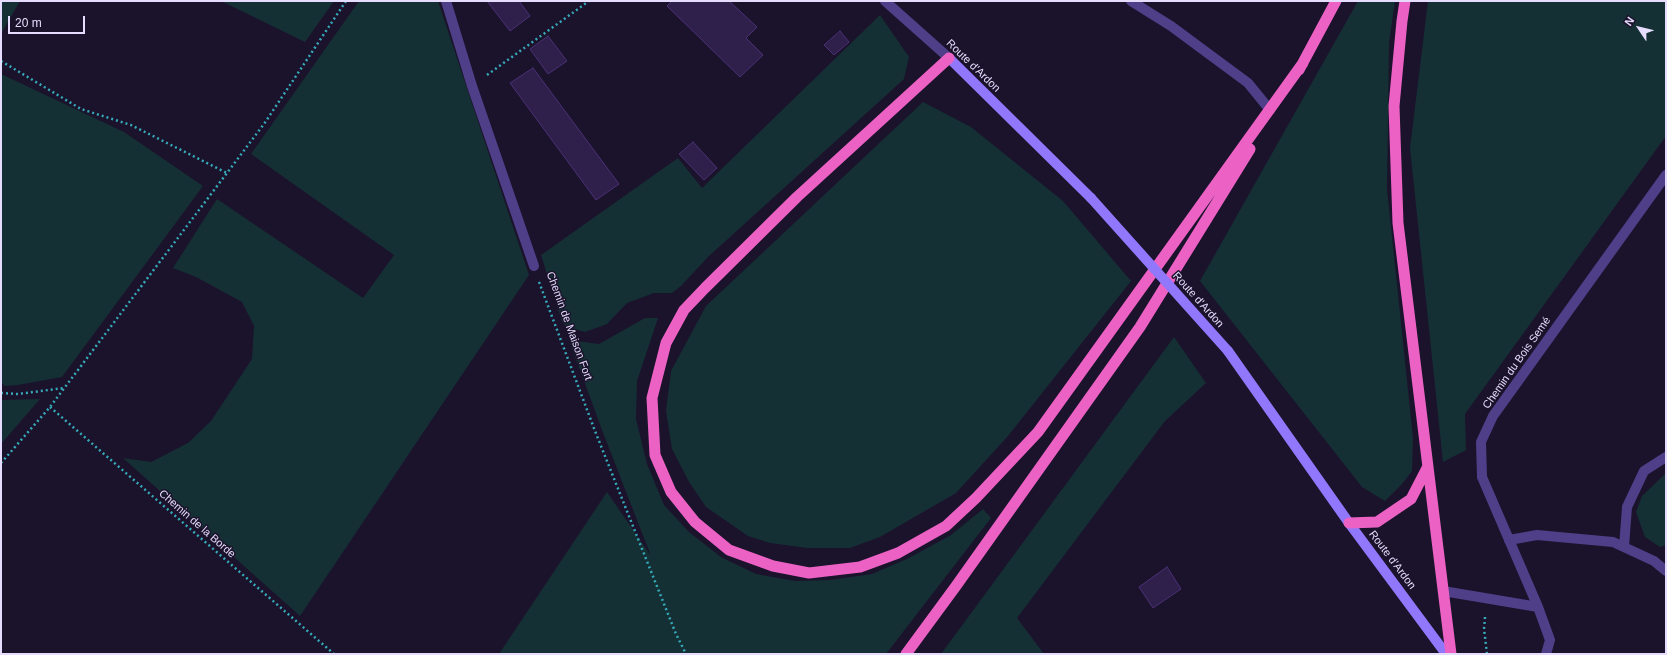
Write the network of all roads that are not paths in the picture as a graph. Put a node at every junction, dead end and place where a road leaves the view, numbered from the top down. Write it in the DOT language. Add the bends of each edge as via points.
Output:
graph roads {
  1 [pos="446,1"];
  2 [pos="885,1"];
  3 [pos="1131,1"];
  4 [pos="1336,1"];
  5 [pos="1405,1"];
  6 [pos="948,58"];
  7 [pos="1303,63"];
  8 [pos="1270,110"];
  9 [pos="1666,175"];
  10 [pos="534,266"];
  11 [pos="1666,457"];
  12 [pos="1427,468"];
  13 [pos="1350,523"];
  14 [pos="1508,540"];
  15 [pos="1624,547"];
  16 [pos="1666,571"];
  17 [pos="1443,590"];
  18 [pos="1538,607"];
  19 [pos="1549,653"];
  20 [pos="906,654"];
  21 [pos="1446,654"];
  22 [pos="1451,654"];
  1 -- 10 [label="street, Chemin de Maison Fort" via="472,86"];
  2 -- 6 [label="street, Route d'Ardon"];
  3 -- 8 [label="street" via="1171,26 1248,83"];
  4 -- 7 [label="highway"];
  5 -- 12 [label="highway" via="1394,106 1398,223"];
  6 -- 8 [label="highway" via="797,197 704,288 684,310 666,343 652,398 655,455 671,492 695,522 729,550 773,566 810,573 860,567 898,553 946,526 1038,432"];
  6 -- 13 [label="main road, Route d'Ardon, bridge" via="1091,198 1228,351"];
  7 -- 8 [label="highway"];
  7 -- 20 [label="highway" via="1140,327"];
  9 -- 14 [label="street, Chemin du Bois Semé" via="1493,416 1481,442 1482,477"];
  11 -- 15 [label="street" via="1644,471 1627,507"];
  12 -- 13 [label="highway" via="1410,498 1377,522"];
  12 -- 17 [label="highway"];
  13 -- 21 [label="main road, Route d'Ardon"];
  14 -- 15 [label="street" via="1537,536 1613,542"];
  14 -- 18 [label="street, Chemin du Bois Semé"];
  15 -- 16 [label="street" via="1654,561"];
  17 -- 18 [label="street"];
  17 -- 22 [label="highway"];
  18 -- 19 [label="street, Chemin du Bois Semé" via="1550,640"];
}
